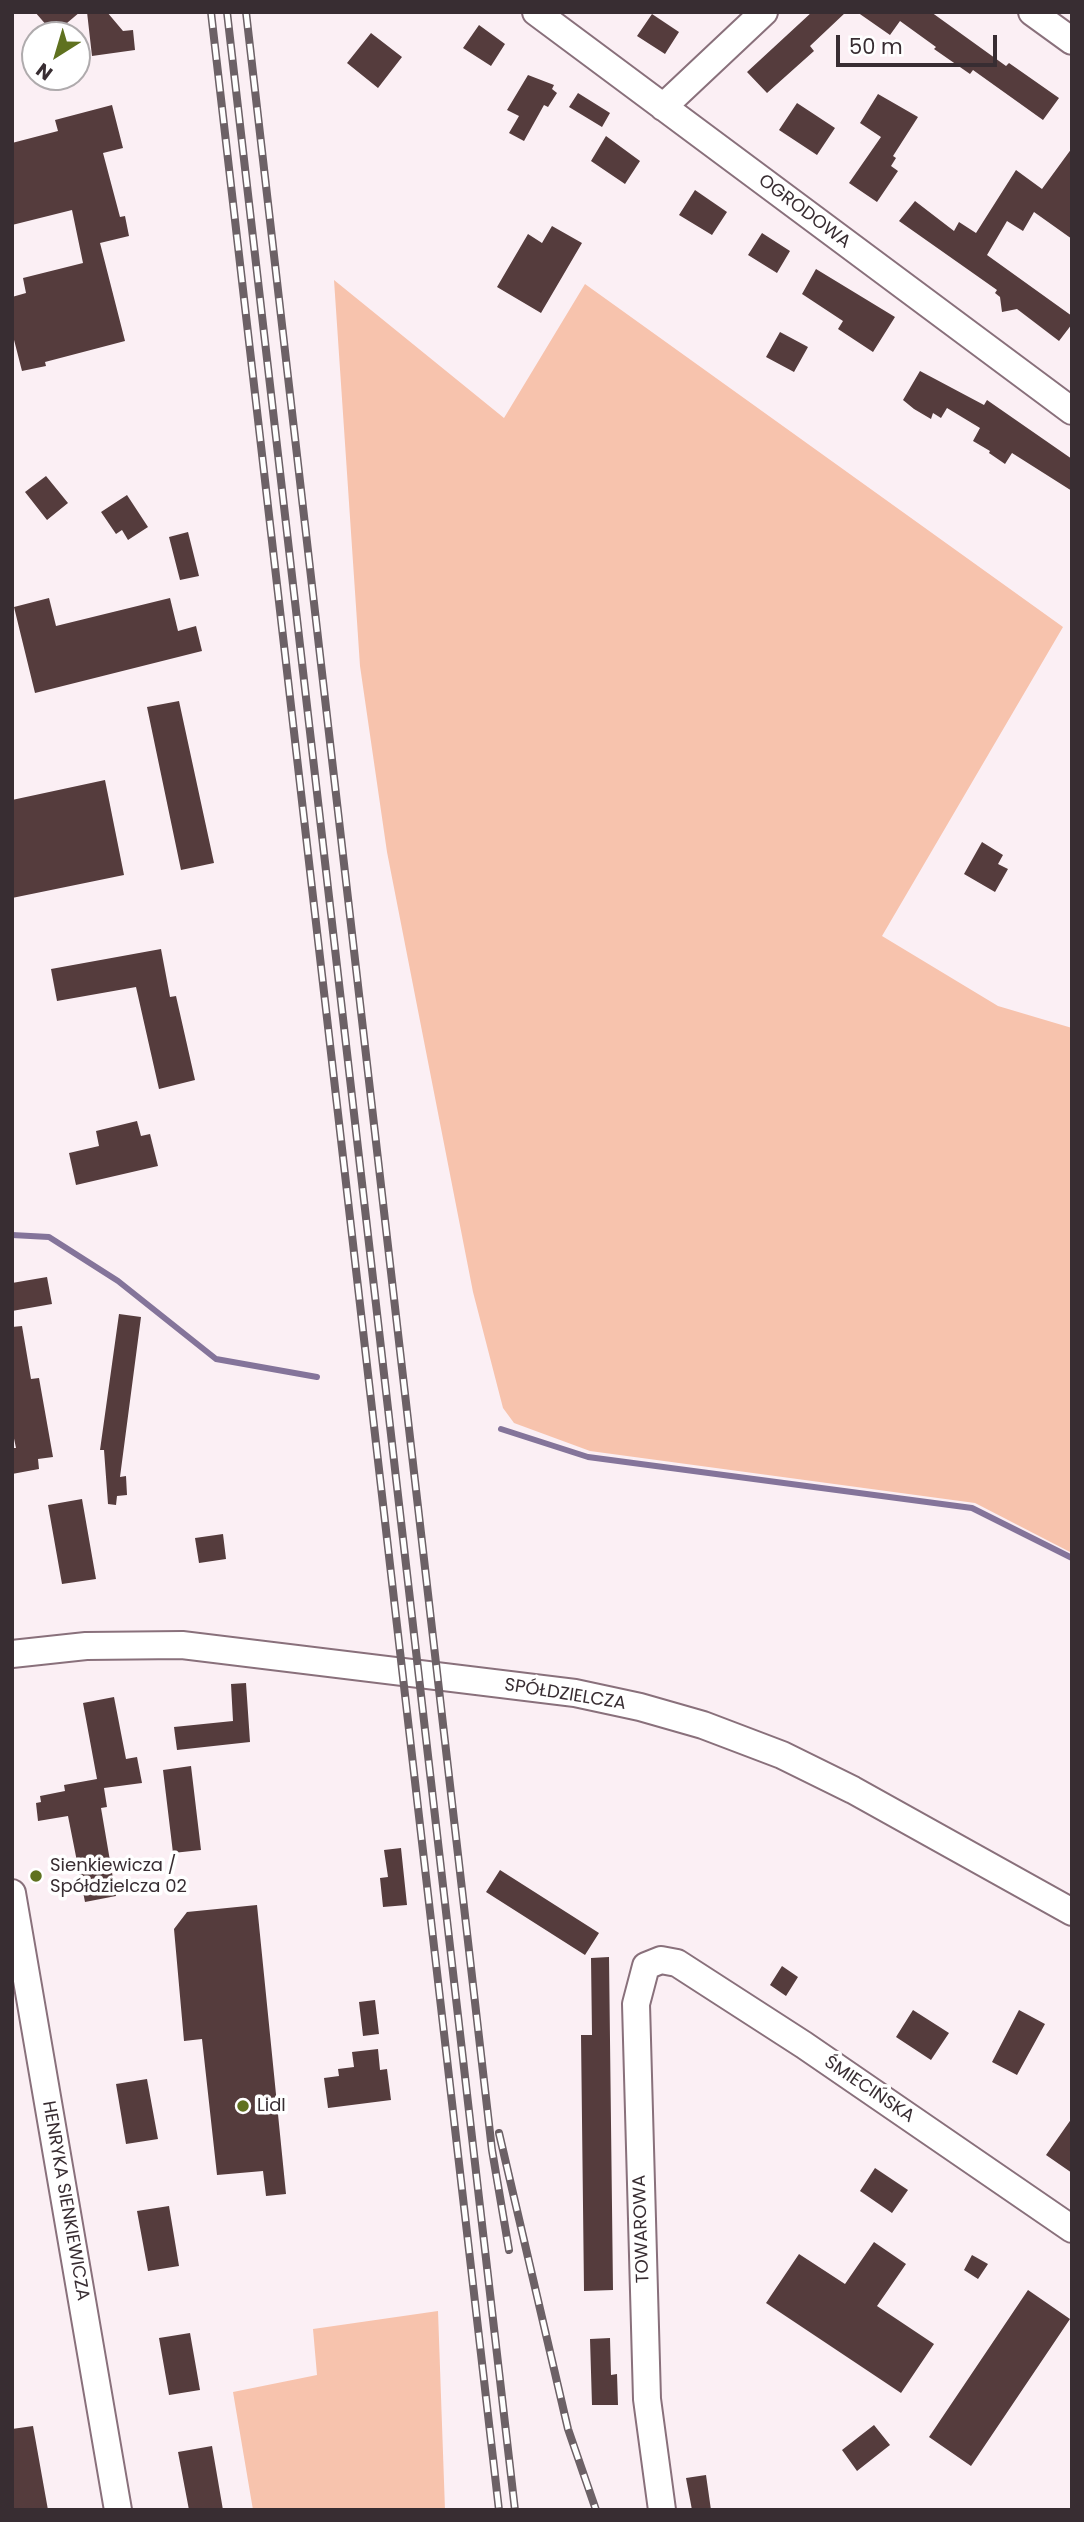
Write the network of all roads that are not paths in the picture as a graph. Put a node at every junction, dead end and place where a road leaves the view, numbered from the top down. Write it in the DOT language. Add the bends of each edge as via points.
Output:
graph roads {
  1 [pos="536,12"];
  2 [pos="764,12"];
  3 [pos="1032,12"];
  4 [pos="1072,41"];
  5 [pos="663,107"];
  6 [pos="1072,411"];
  7 [pos="12,1654"];
  8 [pos="12,1893"];
  9 [pos="1072,1912"];
  10 [pos="661,1960"];
  11 [pos="1072,2229"];
  12 [pos="118,2510"];
  13 [pos="662,2510"];
  1 -- 5 [label="street, OGRODOWA"];
  2 -- 5 [label="street"];
  3 -- 4 [label="street"];
  5 -- 6 [label="street, OGRODOWA"];
  7 -- 9 [label="street, SPÓŁDZIELCZA" via="86,1646 182,1645 575,1693 640,1707 782,1755"];
  8 -- 12 [label="street, HENRYKA SIENKIEWICZA"];
  10 -- 11 [label="street, ŚMIECIŃSKA" via="677,1963 804,2045"];
  10 -- 13 [label="street, TOWAROWA" via="646,1966 639,1986 636,2024 647,2399"];
}
